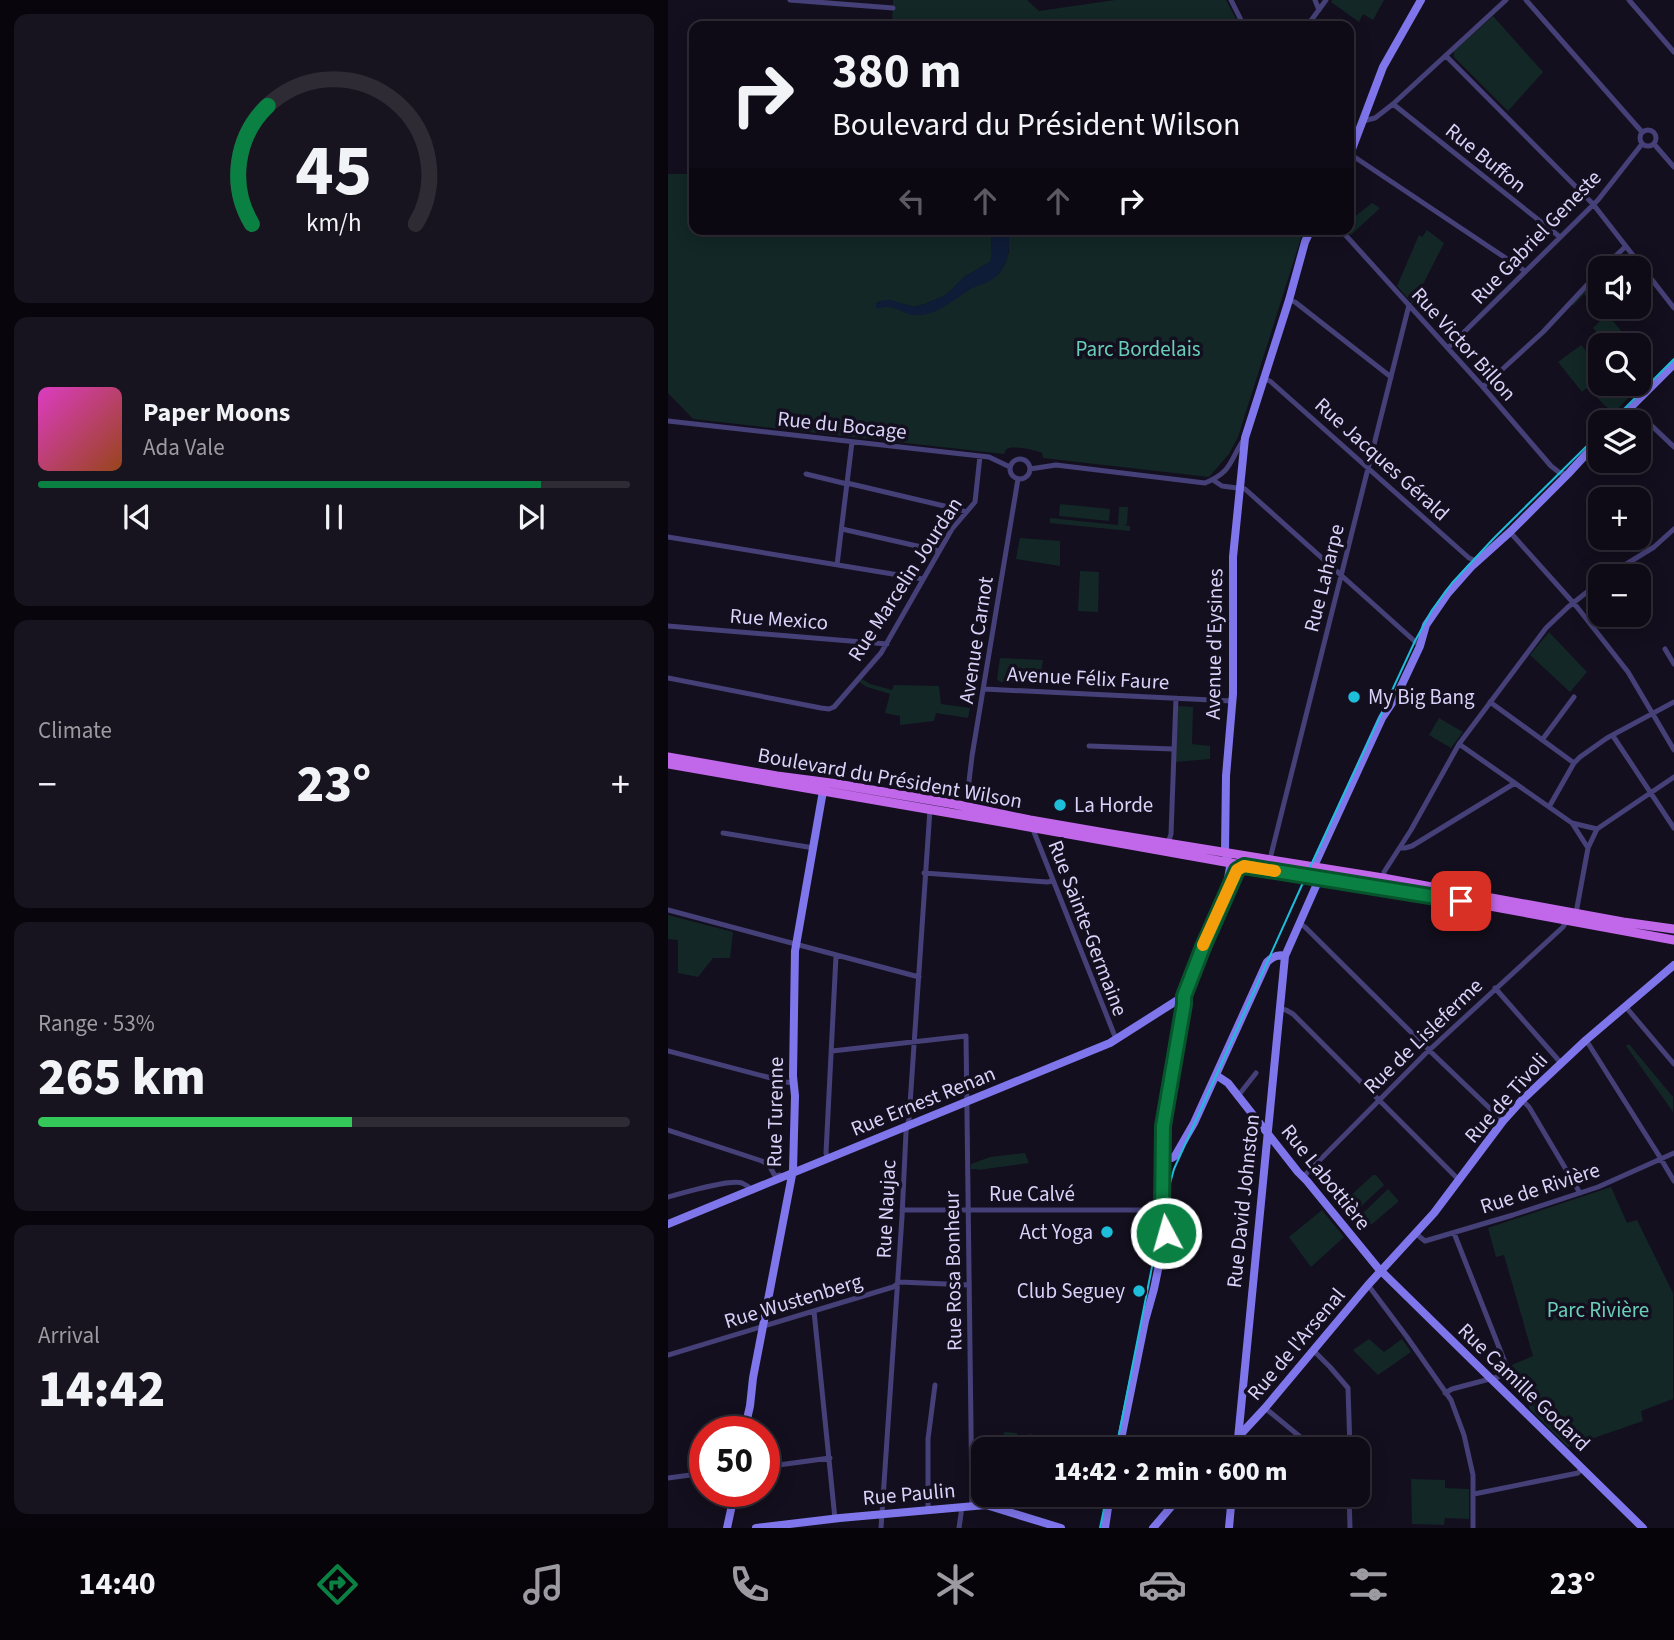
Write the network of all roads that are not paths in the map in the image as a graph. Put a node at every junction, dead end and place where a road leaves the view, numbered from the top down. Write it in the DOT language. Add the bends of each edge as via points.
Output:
graph roads {
  1 [pos="790,0"];
  2 [pos="1231,0"];
  3 [pos="1315,0"];
  4 [pos="1326,0"];
  5 [pos="1421,0"];
  6 [pos="1506,0"];
  7 [pos="1526,0"];
  8 [pos="1629,0"];
  9 [pos="857,3"];
  10 [pos="893,8"];
  11 [pos="1319,10"];
  12 [pos="1242,21"];
  13 [pos="1311,21"];
  14 [pos="1674,52"];
  15 [pos="1446,56"];
  16 [pos="1393,104"];
  17 [pos="1363,121"];
  18 [pos="1642,132"];
  19 [pos="1642,144"];
  20 [pos="1654,144"];
  21 [pos="1354,145"];
  22 [pos="1354,159"];
  23 [pos="1674,167"];
  24 [pos="1593,204"];
  25 [pos="1308,235"];
  26 [pos="1345,235"];
  27 [pos="1560,237"];
  28 [pos="1625,247"];
  29 [pos="1616,256"];
  30 [pos="1525,271"];
  31 [pos="1588,284"];
  32 [pos="1289,300"];
  33 [pos="1409,305"];
  34 [pos="1674,308"];
  35 [pos="1448,348"];
  36 [pos="1674,364"];
  37 [pos="1391,377"];
  38 [pos="1264,379"];
  39 [pos="1483,387"];
  40 [pos="1631,406"];
  41 [pos="1627,410"];
  42 [pos="668,421"];
  43 [pos="1245,438"];
  44 [pos="852,442"];
  45 [pos="1674,447"];
  46 [pos="1588,452"];
  47 [pos="980,456"];
  48 [pos="1010,467"];
  49 [pos="1368,468"];
  50 [pos="1030,469"];
  51 [pos="806,474"];
  52 [pos="1568,474"];
  53 [pos="1018,479"];
  54 [pos="1213,480"];
  55 [pos="847,484"];
  56 [pos="1240,488"];
  57 [pos="966,513"];
  58 [pos="842,529"];
  59 [pos="1674,529"];
  60 [pos="1510,532"];
  61 [pos="668,537"];
  62 [pos="939,551"];
  63 [pos="1479,559"];
  64 [pos="1626,564"];
  65 [pos="837,565"];
  66 [pos="1341,575"];
  67 [pos="923,579"];
  68 [pos="1588,591"];
  69 [pos="1573,603"];
  70 [pos="668,626"];
  71 [pos="887,644"];
  72 [pos="1420,646"];
  73 [pos="1665,649"];
  74 [pos="1674,664"];
  75 [pos="668,678"];
  76 [pos="984,689"];
  77 [pos="1574,697"];
  78 [pos="1176,698"];
  79 [pos="1233,701"];
  80 [pos="1490,702"];
  81 [pos="1674,702"];
  82 [pos="1653,713"];
  83 [pos="1613,736"];
  84 [pos="1542,740"];
  85 [pos="1459,744"];
  86 [pos="1089,746"];
  87 [pos="1173,749"];
  88 [pos="1674,750"];
  89 [pos="668,757"];
  90 [pos="1574,763"];
  91 [pos="668,764"];
  92 [pos="1674,778"];
  93 [pos="1515,783"];
  94 [pos="823,791"];
  95 [pos="881,791"];
  96 [pos="1650,793"];
  97 [pos="966,806"];
  98 [pos="1549,807"];
  99 [pos="930,809"];
  100 [pos="970,816"];
  101 [pos="1572,824"];
  102 [pos="1032,827"];
  103 [pos="1674,828"];
  104 [pos="1597,829"];
  105 [pos="723,833"];
  106 [pos="1168,843"];
  107 [pos="814,848"];
  108 [pos="1152,848"];
  109 [pos="1400,848"];
  110 [pos="1588,848"];
  111 [pos="1224,851"];
  112 [pos="1269,859"];
  113 [pos="1229,862"];
  114 [pos="1244,866"];
  115 [pos="1314,866"];
  116 [pos="924,873"];
  117 [pos="1367,876"];
  118 [pos="1309,877"];
  119 [pos="1383,878"];
  120 [pos="1326,879"];
  121 [pos="1053,881"];
  122 [pos="1316,886"];
  123 [pos="1390,889"];
  124 [pos="1226,896"];
  125 [pos="668,910"];
  126 [pos="1576,913"];
  127 [pos="1567,920"];
  128 [pos="1299,923"];
  129 [pos="1674,929"];
  130 [pos="1674,940"];
  131 [pos="796,945"];
  132 [pos="836,956"];
  133 [pos="1285,956"];
  134 [pos="1674,965"];
  135 [pos="919,977"];
  136 [pos="1495,988"];
  137 [pos="1184,996"];
  138 [pos="1625,1006"];
  139 [pos="1280,1009"];
  140 [pos="1117,1039"];
  141 [pos="1586,1040"];
  142 [pos="914,1041"];
  143 [pos="1429,1050"];
  144 [pos="668,1051"];
  145 [pos="832,1051"];
  146 [pos="1561,1063"];
  147 [pos="1674,1064"];
  148 [pos="1256,1073"];
  149 [pos="1216,1075"];
  150 [pos="794,1083"];
  151 [pos="1238,1096"];
  152 [pos="1379,1100"];
  153 [pos="1522,1100"];
  154 [pos="967,1102"];
  155 [pos="1503,1121"];
  156 [pos="907,1126"];
  157 [pos="668,1130"];
  158 [pos="1268,1133"];
  159 [pos="1674,1153"];
  160 [pos="828,1158"];
  161 [pos="1162,1158"];
  162 [pos="1661,1159"];
  163 [pos="792,1172"];
  164 [pos="1303,1177"];
  165 [pos="776,1178"];
  166 [pos="1459,1180"];
  167 [pos="1674,1181"];
  168 [pos="752,1190"];
  169 [pos="1580,1193"];
  170 [pos="668,1197"];
  171 [pos="902,1210"];
  172 [pos="968,1210"];
  173 [pos="1162,1210"];
  174 [pos="668,1224"];
  175 [pos="1415,1233"];
  176 [pos="1454,1233"];
  177 [pos="1380,1271"];
  178 [pos="898,1283"];
  179 [pos="969,1285"];
  180 [pos="1368,1285"];
  181 [pos="814,1311"];
  182 [pos="763,1327"];
  183 [pos="1313,1350"];
  184 [pos="668,1355"];
  185 [pos="1491,1378"];
  186 [pos="935,1385"];
  187 [pos="1445,1393"];
  188 [pos="1265,1408"];
  189 [pos="748,1416"];
  190 [pos="1121,1437"];
  191 [pos="1238,1437"];
  192 [pos="1240,1437"];
  193 [pos="1300,1437"];
  194 [pos="1350,1437"];
  195 [pos="830,1458"];
  196 [pos="780,1465"];
  197 [pos="1582,1468"];
  198 [pos="689,1476"];
  199 [pos="668,1478"];
  200 [pos="1474,1494"];
  201 [pos="731,1507"];
  202 [pos="967,1507"];
  203 [pos="1108,1507"];
  204 [pos="1171,1507"];
  205 [pos="1231,1507"];
  206 [pos="1349,1507"];
  207 [pos="928,1510"];
  208 [pos="882,1514"];
  209 [pos="835,1519"];
  210 [pos="798,1525"];
  211 [pos="727,1528"];
  212 [pos="756,1528"];
  213 [pos="881,1528"];
  214 [pos="959,1528"];
  215 [pos="1061,1528"];
  216 [pos="1106,1528"];
  217 [pos="1153,1528"];
  218 [pos="1229,1528"];
  219 [pos="1350,1528"];
  220 [pos="1473,1528"];
  221 [pos="1643,1528"];
  1 -- 9 [label="street"];
  2 -- 12 [label="street"];
  3 -- 11 [label="street"];
  4 -- 11 [label="street"];
  5 -- 17 [label="street" via="1383,67"];
  6 -- 15 [label="street"];
  7 -- 18 [label="street"];
  8 -- 14 [label="street"];
  9 -- 10 [label="street"];
  11 -- 13 [label="street"];
  15 -- 16 [label="street"];
  15 -- 24 [label="street"];
  16 -- 17 [label="street"];
  16 -- 27 [label="street, Rue Buffon"];
  17 -- 21 [label="street"];
  18 -- 19 [label="street"];
  18 -- 20 [label="street" via="1653,131"];
  19 -- 20 [label="street"];
  19 -- 24 [label="street, Rue Gabriel Geneste"];
  20 -- 23 [label="street"];
  22 -- 30 [label="street"];
  24 -- 27 [label="street, Rue Gabriel Geneste"];
  24 -- 28 [label="street"];
  25 -- 32 [label="street, Avenue d'Eysines"];
  26 -- 33 [label="street, Rue Victor Billon"];
  27 -- 30 [label="street, Rue Gabriel Geneste"];
  28 -- 29 [label="street"];
  28 -- 34 [label="street"];
  30 -- 35 [label="street, Rue Gabriel Geneste"];
  31 -- 39 [label="street"];
  32 -- 37 [label="street"];
  32 -- 38 [label="street, Avenue d'Eysines"];
  33 -- 35 [label="street, Rue Victor Billon"];
  33 -- 37 [label="street, Rue Laharpe"];
  35 -- 39 [label="street, Rue Victor Billon"];
  36 -- 40 [label="street"];
  37 -- 49 [label="street, Rue Laharpe"];
  38 -- 43 [label="street, Avenue d'Eysines"];
  38 -- 49 [label="street, Rue Jacques Gérald"];
  39 -- 52 [label="street, Rue Victor Billon" via="1551,466"];
  40 -- 41 [label="street"];
  40 -- 45 [label="street"];
  42 -- 44 [label="street, Rue du Bocage"];
  43 -- 54 [label="street, Avenue d'Eysines" via="1224,472"];
  43 -- 56 [label="street, Avenue d'Eysines"];
  44 -- 47 [label="street, Rue du Bocage"];
  44 -- 55 [label="street"];
  46 -- 52 [label="street"];
  47 -- 48 [label="street, Rue du Bocage"];
  47 -- 57 [label="street, Rue Marcelin Jourdan" via="975,502"];
  48 -- 50 [label="street" via="1022,459"];
  48 -- 53 [label="street"];
  49 -- 63 [label="street, Rue Jacques Gérald" via="1471,559"];
  49 -- 66 [label="street, Rue Laharpe"];
  50 -- 53 [label="street" via="1025,478"];
  50 -- 54 [label="street" via="1056,465 1205,483"];
  51 -- 55 [label="street"];
  52 -- 60 [label="street"];
  53 -- 76 [label="street, Avenue Carnot"];
  54 -- 56 [label="street"];
  55 -- 57 [label="street"];
  55 -- 58 [label="street"];
  56 -- 66 [label="street"];
  56 -- 79 [label="street, Avenue d'Eysines" via="1233,557"];
  57 -- 62 [label="street, Rue Marcelin Jourdan"];
  58 -- 62 [label="street"];
  58 -- 65 [label="street"];
  59 -- 64 [label="street"];
  60 -- 63 [label="street"];
  60 -- 69 [label="street"];
  61 -- 65 [label="street"];
  62 -- 67 [label="street, Rue Marcelin Jourdan"];
  63 -- 72 [label="street" via="1439,605"];
  65 -- 67 [label="street"];
  66 -- 72 [label="street"];
  66 -- 112 [label="street, Rue Laharpe"];
  67 -- 71 [label="street, Rue Marcelin Jourdan"];
  68 -- 69 [label="street"];
  69 -- 80 [label="street" via="1546,628"];
  69 -- 82 [label="street" via="1628,672"];
  70 -- 71 [label="street, Rue Mexico"];
  71 -- 75 [label="street, Rue Marcelin Jourdan" via="829,709"];
  72 -- 115 [label="street"];
  73 -- 74 [label="street"];
  76 -- 78 [label="street, Avenue Félix Faure"];
  76 -- 97 [label="street, Avenue Carnot"];
  77 -- 84 [label="street"];
  78 -- 79 [label="street, Avenue Félix Faure"];
  78 -- 87 [label="street"];
  79 -- 111 [label="street, Avenue d'Eysines"];
  80 -- 84 [label="street"];
  80 -- 85 [label="street"];
  81 -- 82 [label="street"];
  82 -- 83 [label="street"];
  82 -- 88 [label="street"];
  83 -- 90 [label="street"];
  83 -- 96 [label="street"];
  84 -- 90 [label="street"];
  85 -- 93 [label="street"];
  85 -- 109 [label="street"];
  86 -- 87 [label="street"];
  87 -- 106 [label="street"];
  89 -- 95 [label="main road, Boulevard du Président Wilson"];
  90 -- 98 [label="street"];
  91 -- 94 [label="main road, Boulevard du Président Wilson"];
  92 -- 96 [label="street"];
  93 -- 98 [label="street"];
  93 -- 109 [label="street" via="1412,846"];
  94 -- 95 [label="street"];
  94 -- 99 [label="main road, Boulevard du Président Wilson"];
  94 -- 107 [label="street, Rue Turenne"];
  95 -- 97 [label="main road, Boulevard du Président Wilson"];
  96 -- 103 [label="street"];
  96 -- 104 [label="street"];
  97 -- 100 [label="street"];
  97 -- 106 [label="main road, Boulevard du Président Wilson"];
  98 -- 101 [label="street"];
  99 -- 100 [label="main road, Boulevard du Président Wilson"];
  99 -- 116 [label="street, Rue Naujac"];
  100 -- 102 [label="main road, Boulevard du Président Wilson"];
  101 -- 104 [label="street"];
  101 -- 110 [label="street"];
  102 -- 108 [label="main road, Boulevard du Président Wilson"];
  102 -- 121 [label="street, Rue Sainte-Germaine"];
  104 -- 110 [label="street"];
  105 -- 107 [label="street"];
  106 -- 111 [label="main road, Boulevard du Président Wilson"];
  107 -- 131 [label="street, Rue Turenne"];
  108 -- 111 [label="street"];
  108 -- 113 [label="main road, Boulevard du Président Wilson"];
  109 -- 119 [label="street"];
  110 -- 126 [label="street"];
  111 -- 112 [label="main road, Boulevard du Président Wilson"];
  111 -- 113 [label="street"];
  112 -- 115 [label="main road, Boulevard du Président Wilson"];
  113 -- 114 [label="main road, Boulevard du Président Wilson"];
  113 -- 124 [label="street"];
  114 -- 115 [label="street"];
  114 -- 118 [label="main road, Boulevard du Président Wilson"];
  114 -- 124 [label="street" via="1237,870"];
  115 -- 117 [label="main road, Boulevard du Président Wilson"];
  116 -- 121 [label="street"];
  116 -- 135 [label="street, Rue Naujac"];
  117 -- 119 [label="main road, Boulevard du Président Wilson"];
  117 -- 120 [label="street"];
  118 -- 120 [label="main road, Boulevard du Président Wilson"];
  118 -- 122 [label="street"];
  119 -- 123 [label="street"];
  119 -- 126 [label="main road, Boulevard du Président Wilson"];
  120 -- 122 [label="street"];
  120 -- 123 [label="main road, Boulevard du Président Wilson"];
  121 -- 140 [label="street, Rue Sainte-Germaine"];
  122 -- 128 [label="street"];
  123 -- 127 [label="main road, Boulevard du Président Wilson"];
  124 -- 137 [label="street"];
  125 -- 131 [label="street"];
  126 -- 129 [label="main road, Boulevard du Président Wilson"];
  127 -- 130 [label="main road, Boulevard du Président Wilson"];
  127 -- 136 [label="street, Rue de Lisleferme"];
  128 -- 133 [label="street"];
  128 -- 143 [label="street"];
  131 -- 132 [label="street"];
  131 -- 150 [label="street, Rue Turenne"];
  132 -- 135 [label="street"];
  132 -- 145 [label="street"];
  133 -- 139 [label="street, Rue David Johnston"];
  133 -- 149 [label="street" via="1267,962"];
  134 -- 138 [label="street, Rue de Tivoli"];
  135 -- 142 [label="street, Rue Naujac"];
  136 -- 143 [label="street, Rue de Lisleferme"];
  136 -- 146 [label="street"];
  137 -- 140 [label="street, Rue Ernest Renan"];
  137 -- 161 [label="street"];
  138 -- 141 [label="street, Rue de Tivoli"];
  138 -- 147 [label="street"];
  139 -- 152 [label="street" via="1293,1014"];
  139 -- 158 [label="street, Rue David Johnston"];
  140 -- 154 [label="street, Rue Ernest Renan"];
  141 -- 146 [label="street, Rue de Tivoli"];
  141 -- 162 [label="street"];
  142 -- 145 [label="street"];
  142 -- 154 [label="street, Rue Rosa Bonheur" via="966,1036"];
  142 -- 156 [label="street, Rue Naujac"];
  143 -- 152 [label="street, Rue de Lisleferme"];
  143 -- 155 [label="street"];
  144 -- 150 [label="street"];
  145 -- 160 [label="street"];
  146 -- 153 [label="street, Rue de Tivoli"];
  148 -- 151 [label="street"];
  149 -- 151 [label="street, Rue Labottière"];
  149 -- 161 [label="street" via="1174,1156"];
  150 -- 163 [label="street, Rue Turenne"];
  151 -- 158 [label="street, Rue Labottière"];
  152 -- 164 [label="street, Rue de Lisleferme"];
  152 -- 166 [label="street"];
  153 -- 155 [label="street, Rue de Tivoli"];
  153 -- 169 [label="street"];
  154 -- 156 [label="street, Rue Ernest Renan"];
  154 -- 172 [label="street, Rue Rosa Bonheur"];
  155 -- 166 [label="street, Rue de Tivoli"];
  156 -- 160 [label="street, Rue Ernest Renan"];
  156 -- 171 [label="street, Rue Naujac"];
  157 -- 165 [label="street" via="766,1163"];
  158 -- 164 [label="street, Rue Labottière"];
  158 -- 191 [label="street, Rue David Johnston"];
  159 -- 162 [label="street, Rue de Rivière"];
  160 -- 163 [label="street, Rue Ernest Renan"];
  161 -- 173 [label="street"];
  162 -- 167 [label="street"];
  162 -- 169 [label="street, Rue de Rivière"];
  163 -- 165 [label="street, Rue Ernest Renan"];
  163 -- 182 [label="street, Rue Turenne"];
  164 -- 177 [label="street, Rue Labottière"];
  165 -- 168 [label="street, Rue Ernest Renan"];
  166 -- 175 [label="street, Rue de Tivoli"];
  168 -- 170 [label="street" via="735,1182"];
  168 -- 174 [label="street, Rue Ernest Renan"];
  169 -- 176 [label="street, Rue de Rivière"];
  171 -- 172 [label="street, Rue Calvé"];
  171 -- 178 [label="street, Rue Naujac"];
  172 -- 173 [label="street, Rue Calvé"];
  172 -- 179 [label="street, Rue Rosa Bonheur"];
  173 -- 190 [label="street" via="1166,1230"];
  175 -- 176 [label="street, Rue de Rivière" via="1425,1241"];
  175 -- 177 [label="street, Rue de Tivoli"];
  176 -- 185 [label="street" via="1508,1370"];
  177 -- 180 [label="street, Rue de l'Arsenal"];
  177 -- 185 [label="street, Rue Camille Godard"];
  178 -- 179 [label="street, Rue Wustenberg"];
  178 -- 181 [label="street, Rue Wustenberg"];
  178 -- 208 [label="street, Rue Naujac"];
  179 -- 202 [label="street, Rue Rosa Bonheur"];
  180 -- 183 [label="street, Rue de l'Arsenal"];
  180 -- 187 [label="street"];
  181 -- 182 [label="street, Rue Wustenberg"];
  181 -- 195 [label="street"];
  182 -- 184 [label="street, Rue Wustenberg"];
  182 -- 189 [label="street, Rue Turenne"];
  183 -- 188 [label="street, Rue de l'Arsenal"];
  183 -- 194 [label="street" via="1348,1388"];
  185 -- 187 [label="street"];
  185 -- 197 [label="street, Rue Camille Godard"];
  186 -- 207 [label="street" via="928,1439"];
  187 -- 200 [label="street" via="1464,1435"];
  188 -- 192 [label="street, Rue de l'Arsenal"];
  188 -- 193 [label="street"];
  195 -- 196 [label="street"];
  195 -- 209 [label="street"];
  197 -- 200 [label="street" via="1577,1473"];
  197 -- 221 [label="street, Rue Camille Godard"];
  198 -- 199 [label="street"];
  200 -- 220 [label="street"];
  201 -- 211 [label="street"];
  202 -- 207 [label="street, Rue Paulin"];
  202 -- 214 [label="street, Rue Rosa Bonheur"];
  202 -- 215 [label="street, Rue Paulin" via="991,1506"];
  203 -- 216 [label="street"];
  204 -- 217 [label="street"];
  205 -- 218 [label="street"];
  206 -- 219 [label="street"];
  207 -- 208 [label="street, Rue Paulin"];
  208 -- 209 [label="street, Rue Paulin"];
  208 -- 213 [label="street, Rue Naujac"];
  209 -- 210 [label="street, Rue Paulin"];
  210 -- 212 [label="street, Rue Paulin"];
}
